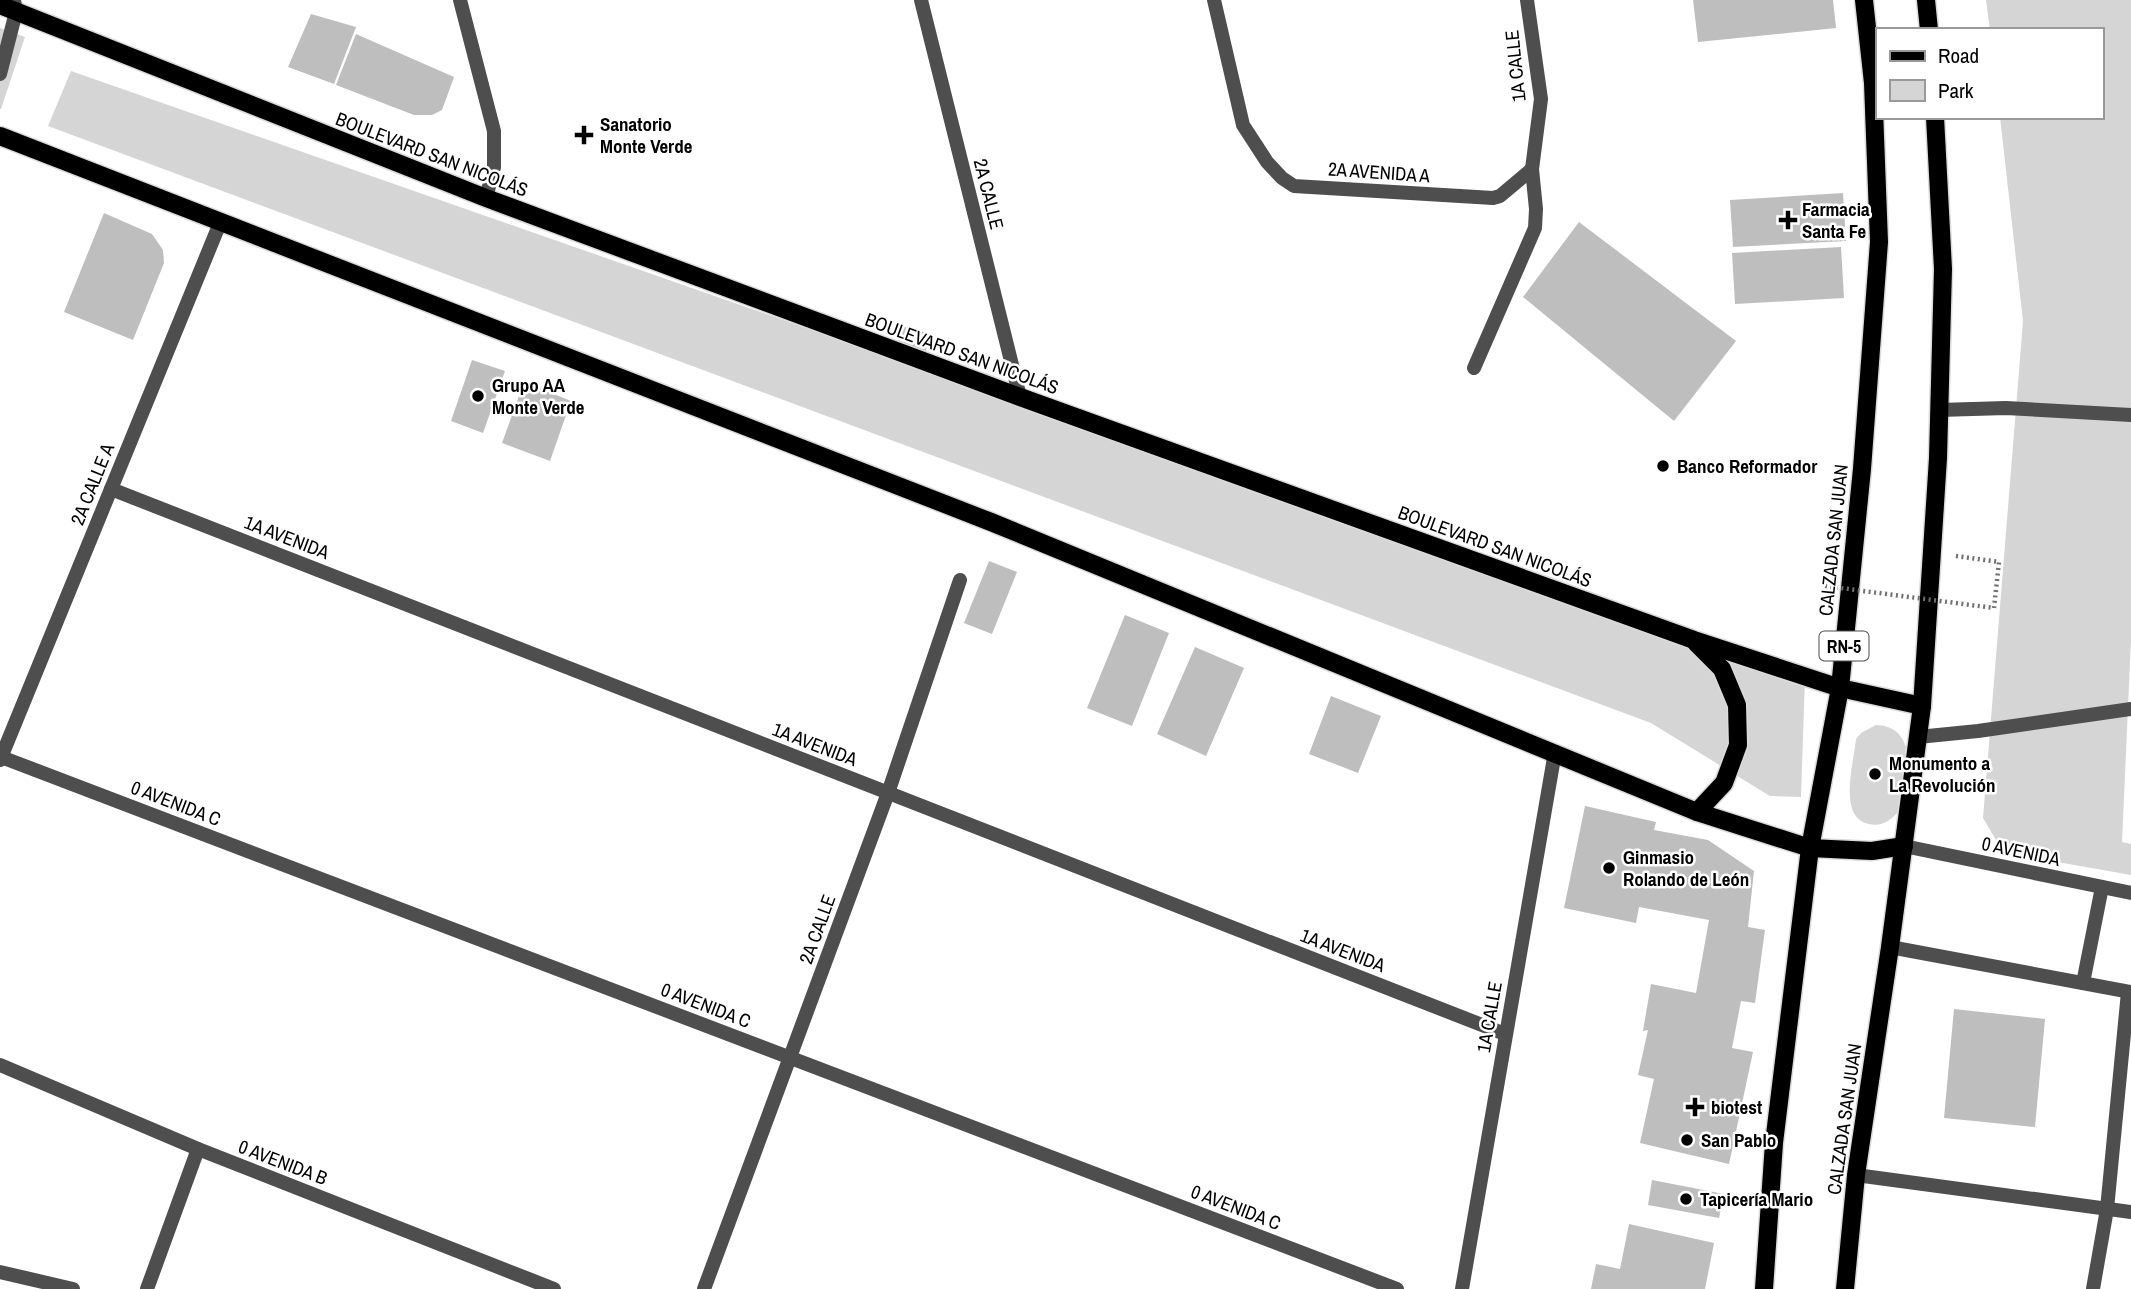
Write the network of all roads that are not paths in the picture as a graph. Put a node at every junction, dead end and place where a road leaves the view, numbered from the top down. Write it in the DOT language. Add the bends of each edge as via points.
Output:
graph roads {
  1 [pos="460,0"];
  2 [pos="920,0"];
  3 [pos="1214,0"];
  4 [pos="1527,0"];
  5 [pos="1864,0"];
  6 [pos="1926,0"];
  7 [pos="10,6"];
  8 [pos="1929,28"];
  9 [pos="0,74"];
  10 [pos="1935,119"];
  11 [pos="0,136"];
  12 [pos="1532,169"];
  13 [pos="486,198"];
  14 [pos="220,223"];
  15 [pos="1474,368"];
  16 [pos="1020,397"];
  17 [pos="1939,410"];
  18 [pos="2131,415"];
  19 [pos="111,489"];
  20 [pos="960,580"];
  21 [pos="1693,640"];
  22 [pos="1840,688"];
  23 [pos="1922,706"];
  24 [pos="2131,709"];
  25 [pos="1918,737"];
  26 [pos="1555,752"];
  27 [pos="1,759"];
  28 [pos="888,793"];
  29 [pos="1697,812"];
  30 [pos="1904,846"];
  31 [pos="1810,848"];
  32 [pos="2102,887"];
  33 [pos="2131,893"];
  34 [pos="1890,947"];
  35 [pos="2083,983"];
  36 [pos="2130,992"];
  37 [pos="1505,1034"];
  38 [pos="790,1058"];
  39 [pos="0,1065"];
  40 [pos="198,1149"];
  41 [pos="1856,1175"];
  42 [pos="2107,1209"];
  43 [pos="2131,1212"];
  44 [pos="0,1272"];
  45 [pos="73,1289"];
  46 [pos="147,1289"];
  47 [pos="554,1289"];
  48 [pos="704,1289"];
  49 [pos="1398,1289"];
  50 [pos="1462,1289"];
  51 [pos="1764,1289"];
  52 [pos="1845,1289"];
  53 [pos="2093,1289"];
  1 -- 13 [label="street" via="494,131 494,167"];
  2 -- 16 [label="street, 2A CALLE"];
  3 -- 12 [label="street, 2A AVENIDA A" via="1243,125 1267,162 1294,186 1493,198"];
  4 -- 12 [label="street, 1A CALLE" via="1541,99"];
  5 -- 22 [label="main road, CALZADA SAN JUAN / RN-5" via="1873,83 1879,242"];
  6 -- 8 [label="main road"];
  7 -- 9 [label="street"];
  7 -- 13 [label="main road, BOULEVARD SAN NICOLÁS"];
  10 -- 17 [label="main road, CALZADA SAN JUAN" via="1942,268"];
  11 -- 14 [label="main road"];
  12 -- 15 [label="street, 1A CALLE" via="1535,228"];
  13 -- 16 [label="main road, BOULEVARD SAN NICOLÁS"];
  14 -- 19 [label="street, 2A CALLE A"];
  14 -- 26 [label="main road" via="978,517"];
  16 -- 21 [label="main road, BOULEVARD SAN NICOLÁS"];
  17 -- 18 [label="street" via="2006,408"];
  17 -- 23 [label="main road, CALZADA SAN JUAN"];
  19 -- 27 [label="street, 2A CALLE A"];
  19 -- 28 [label="street, 1A AVENIDA"];
  20 -- 28 [label="street, 2A CALLE"];
  21 -- 22 [label="main road, BOULEVARD SAN NICOLÁS"];
  21 -- 29 [label="main road" via="1722,668 1737,705 1738,732 1724,783"];
  22 -- 23 [label="main road, BOULEVARD SAN NICOLÁS"];
  22 -- 31 [label="main road, CALZADA SAN JUAN / RN-5"];
  23 -- 25 [label="main road, CALZADA SAN JUAN"];
  24 -- 25 [label="street"];
  25 -- 30 [label="main road, CALZADA SAN JUAN"];
  26 -- 29 [label="main road"];
  26 -- 37 [label="street, 1A CALLE"];
  27 -- 38 [label="street, 0 AVENIDA C"];
  28 -- 37 [label="street, 1A AVENIDA"];
  28 -- 38 [label="street, 2A CALLE"];
  29 -- 31 [label="main road"];
  30 -- 31 [label="main road" via="1872,851"];
  30 -- 32 [label="street, 0 AVENIDA"];
  30 -- 34 [label="main road, CALZADA SAN JUAN"];
  31 -- 51 [label="main road, CALZADA SAN JUAN / RN-5" via="1774,1143"];
  32 -- 33 [label="street, 0 AVENIDA"];
  32 -- 35 [label="street"];
  34 -- 35 [label="street"];
  34 -- 41 [label="main road, CALZADA SAN JUAN"];
  35 -- 36 [label="street"];
  36 -- 42 [label="street"];
  37 -- 50 [label="street, 1A CALLE"];
  38 -- 48 [label="street, 2A CALLE"];
  38 -- 49 [label="street, 0 AVENIDA C"];
  39 -- 40 [label="street, 0 AVENIDA B"];
  40 -- 46 [label="street"];
  40 -- 47 [label="street, 0 AVENIDA B"];
  41 -- 42 [label="street"];
  41 -- 52 [label="main road, CALZADA SAN JUAN"];
  42 -- 43 [label="street"];
  42 -- 53 [label="street"];
  44 -- 45 [label="street"];
}
